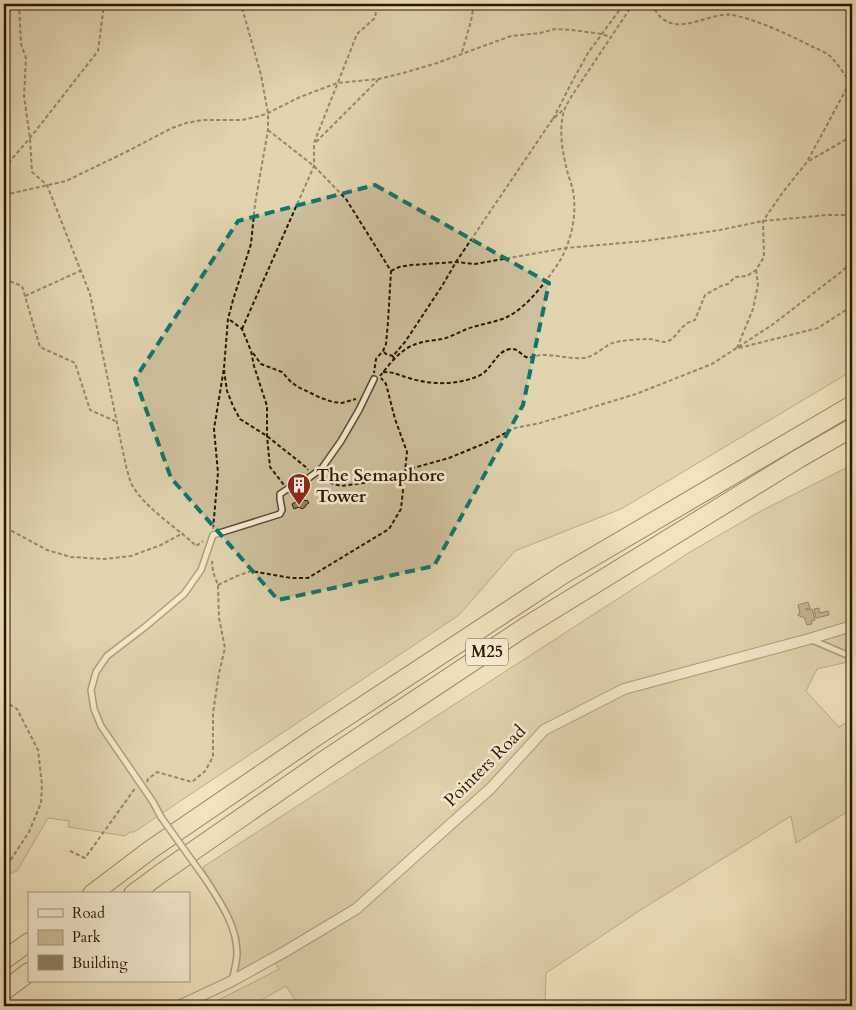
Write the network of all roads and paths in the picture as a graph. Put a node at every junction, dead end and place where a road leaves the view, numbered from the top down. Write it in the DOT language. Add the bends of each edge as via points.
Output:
graph roads {
  1 [pos="19,4"];
  2 [pos="104,4"];
  3 [pos="241,4"];
  4 [pos="377,4"];
  5 [pos="474,4"];
  6 [pos="624,4"];
  7 [pos="633,4"];
  8 [pos="651,4"];
  9 [pos="602,34"];
  10 [pos="610,38"];
  11 [pos="462,53"];
  12 [pos="852,71"];
  13 [pos="379,79"];
  14 [pos="852,82"];
  15 [pos="338,83"];
  16 [pos="564,109"];
  17 [pos="268,113"];
  18 [pos="552,120"];
  19 [pos="268,130"];
  20 [pos="852,136"];
  21 [pos="30,138"];
  22 [pos="314,143"];
  23 [pos="807,162"];
  24 [pos="314,166"];
  25 [pos="4,168"];
  26 [pos="47,185"];
  27 [pos="4,195"];
  28 [pos="852,215"];
  29 [pos="763,221"];
  30 [pos="566,248"];
  31 [pos="456,262"];
  32 [pos="852,262"];
  33 [pos="756,270"];
  34 [pos="80,271"];
  35 [pos="391,271"];
  36 [pos="4,279"];
  37 [pos="25,296"];
  38 [pos="852,306"];
  39 [pos="228,319"];
  40 [pos="242,329"];
  41 [pos="737,348"];
  42 [pos="251,351"];
  43 [pos="384,351"];
  44 [pos="393,356"];
  45 [pos="394,361"];
  46 [pos="224,368"];
  47 [pos="383,372"];
  48 [pos="377,378"];
  49 [pos="366,396"];
  50 [pos="852,405"];
  51 [pos="116,422"];
  52 [pos="852,428"];
  53 [pos="267,436"];
  54 [pos="406,470"];
  55 [pos="311,478"];
  56 [pos="286,489"];
  57 [pos="4,520"];
  58 [pos="182,533"];
  59 [pos="213,535"];
  60 [pos="212,559"];
  61 [pos="218,585"];
  62 [pos="852,626"];
  63 [pos="809,639"];
  64 [pos="852,657"];
  65 [pos="4,701"];
  66 [pos="139,783"];
  67 [pos="145,791"];
  68 [pos="70,851"];
  69 [pos="4,870"];
  70 [pos="95,892"];
  71 [pos="136,892"];
  72 [pos="28,943"];
  73 [pos="4,960"];
  74 [pos="28,973"];
  75 [pos="232,981"];
  76 [pos="4,991"];
  77 [pos="179,1006"];
  1 -- 21 [label="path" via="21,44 26,58 24,96"];
  2 -- 21 [label="path" via="98,51"];
  3 -- 17 [label="path"];
  4 -- 15 [label="path" via="375,18 357,34"];
  5 -- 11 [label="path"];
  6 -- 9 [label="path"];
  7 -- 10 [label="path"];
  8 -- 14 [label="path" via="657,14 672,23 690,24 729,15 766,26 830,56"];
  9 -- 10 [label="path"];
  9 -- 11 [label="path" via="555,29 511,36"];
  9 -- 18 [label="path" via="588,53"];
  10 -- 16 [label="path"];
  11 -- 13 [label="path"];
  12 -- 14 [label="path"];
  13 -- 15 [label="path"];
  13 -- 22 [label="path"];
  14 -- 23 [label="path"];
  15 -- 17 [label="path"];
  15 -- 22 [label="path"];
  16 -- 18 [label="path"];
  16 -- 30 [label="path" via="562,140 574,199 572,230"];
  17 -- 19 [label="path"];
  17 -- 26 [label="path" via="242,120 186,123 66,181"];
  18 -- 31 [label="path"];
  19 -- 24 [label="path"];
  19 -- 39 [label="path" via="251,244"];
  20 -- 23 [label="path"];
  21 -- 25 [label="path"];
  21 -- 26 [label="path" via="32,172"];
  22 -- 24 [label="path"];
  23 -- 29 [label="path"];
  24 -- 35 [label="path" via="346,199"];
  24 -- 40 [label="path"];
  26 -- 27 [label="path"];
  26 -- 34 [label="path"];
  28 -- 29 [label="path"];
  29 -- 30 [label="path" via="645,241"];
  29 -- 33 [label="path" via="764,257"];
  30 -- 31 [label="path" via="475,264"];
  30 -- 45 [label="path" via="538,291 509,316 409,347"];
  31 -- 35 [label="path" via="411,265"];
  31 -- 44 [label="path"];
  32 -- 41 [label="path" via="772,325"];
  33 -- 41 [label="path" via="758,285 754,308"];
  33 -- 47 [label="path" via="705,296 695,320 664,342 644,339 614,343 584,358 542,354 533,358 508,349 485,374 442,384"];
  34 -- 37 [label="path"];
  34 -- 51 [label="path" via="90,294"];
  35 -- 43 [label="path"];
  36 -- 37 [label="path" via="22,286"];
  37 -- 51 [label="path" via="40,347 75,363 90,410"];
  38 -- 41 [label="path" via="818,328"];
  39 -- 40 [label="path"];
  39 -- 46 [label="path"];
  40 -- 42 [label="path"];
  41 -- 54 [label="path" via="712,364 636,394 515,428 449,458"];
  42 -- 49 [label="path" via="261,364 282,372 298,387 320,398 342,403"];
  42 -- 53 [label="path" via="267,406"];
  43 -- 44 [label="path"];
  43 -- 48 [label="path" via="376,359 374,370"];
  44 -- 45 [label="path"];
  45 -- 47 [label="path"];
  46 -- 53 [label="path" via="227,391 240,419"];
  46 -- 59 [label="path" via="214,429 218,473"];
  47 -- 48 [label="path"];
  48 -- 49 [label="lane"];
  48 -- 54 [label="path" via="386,384 406,452"];
  49 -- 55 [label="lane" via="341,440"];
  50 -- 70 [label="highway, M25" via="564,574 309,741"];
  51 -- 58 [label="path" via="132,485 150,507"];
  52 -- 71 [label="highway, M25" via="517,632 323,761"];
  53 -- 55 [label="path" via="307,468"];
  53 -- 56 [label="path" via="270,467"];
  54 -- 55 [label="path" via="370,482 341,486"];
  54 -- 61 [label="path" via="401,509 397,516 389,529 359,548 308,578 250,571"];
  55 -- 56 [label="lane"];
  56 -- 59 [label="lane" via="280,494 280,514"];
  57 -- 58 [label="path" via="10,530 46,550 71,557 104,559 131,556"];
  58 -- 59 [label="path" via="196,546"];
  59 -- 66 [label="lane" via="201,570 184,594 107,656 96,672 91,690 94,710"];
  60 -- 61 [label="path"];
  61 -- 67 [label="path" via="219,618 225,648 213,713 212,757 205,771 192,782 157,772 148,779"];
  62 -- 63 [label="street, Pointers Road"];
  63 -- 64 [label="lane"];
  63 -- 75 [label="street, Pointers Road" via="624,689 544,730 491,788 356,909"];
  65 -- 69 [label="path" via="17,709 38,750 42,785 41,803 29,832"];
  66 -- 67 [label="lane"];
  66 -- 68 [label="path" via="85,858"];
  67 -- 75 [label="lane, bridge" via="222,905 233,930 237,951"];
  72 -- 73 [label="highway"];
  74 -- 76 [label="highway"];
  75 -- 77 [label="street, Pointers Road"];
}
